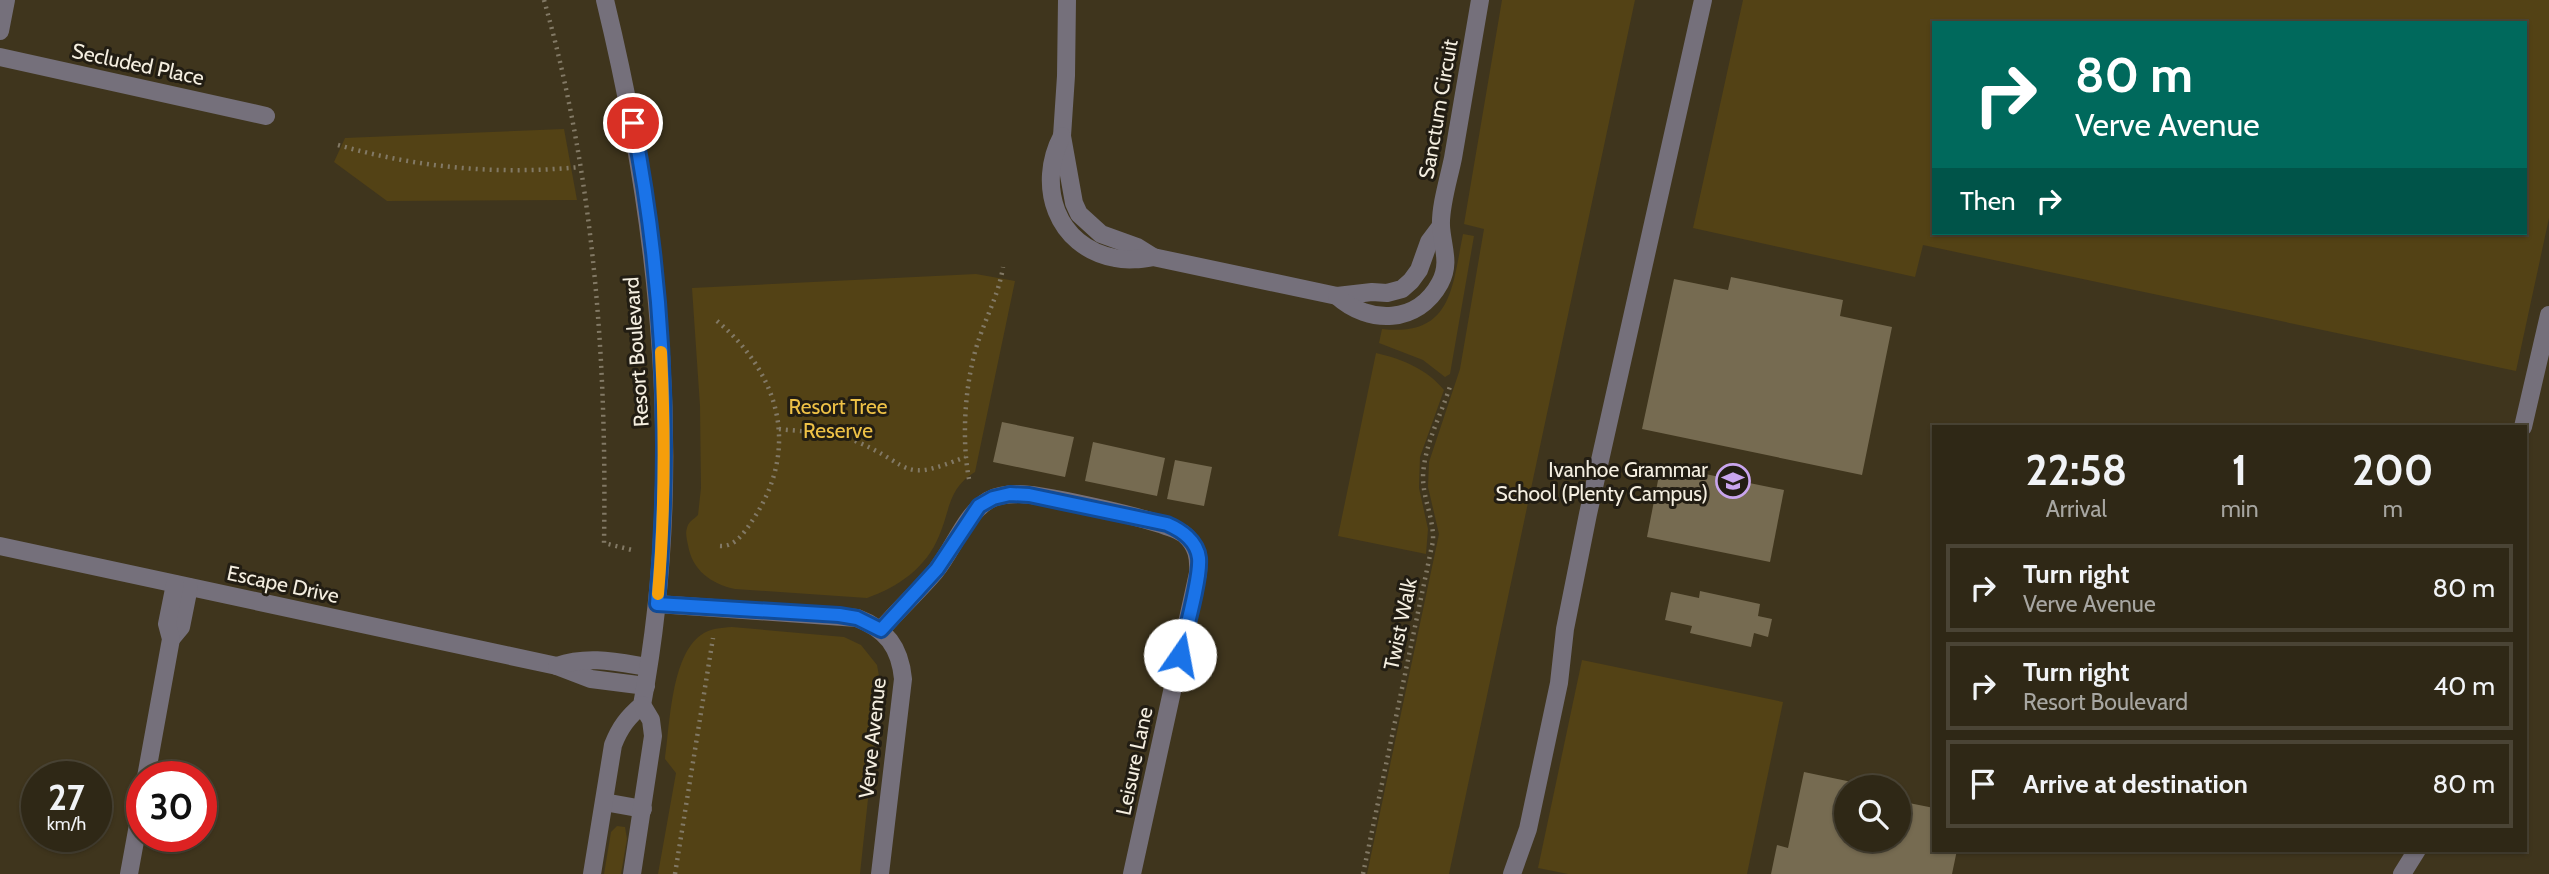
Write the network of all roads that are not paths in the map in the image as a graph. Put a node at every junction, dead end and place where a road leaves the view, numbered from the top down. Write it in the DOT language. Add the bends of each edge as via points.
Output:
graph roads {
  1 [pos="6,0"];
  2 [pos="605,0"];
  3 [pos="1067,0"];
  4 [pos="1479,0"];
  5 [pos="1703,0"];
  6 [pos="0,31"];
  7 [pos="0,57"];
  8 [pos="266,116"];
  9 [pos="1441,226"];
  10 [pos="1337,296"];
  11 [pos="2549,316"];
  12 [pos="2523,425"];
  13 [pos="0,546"];
  14 [pos="182,586"];
  15 [pos="657,604"];
  16 [pos="881,630"];
  17 [pos="557,666"];
  18 [pos="648,667"];
  19 [pos="646,686"];
  20 [pos="642,705"];
  21 [pos="149,761"];
  22 [pos="604,802"];
  23 [pos="643,808"];
  24 [pos="133,852"];
  25 [pos="2416,852"];
  26 [pos="129,874"];
  27 [pos="592,874"];
  28 [pos="632,874"];
  29 [pos="880,874"];
  30 [pos="1132,874"];
  31 [pos="1512,874"];
  32 [pos="2402,874"];
  1 -- 6 [label="street"];
  2 -- 15 [label="street, Resort Boulevard" via="639,155 661,345 664,492"];
  3 -- 10 [label="street, Sanctum Circuit" via="1062,136 1050,171 1060,220 1084,245 1099,253 1124,259 1153,257"];
  4 -- 9 [label="street, Sanctum Circuit"];
  5 -- 31 [label="street" via="1588,514 1528,829"];
  7 -- 8 [label="street, Secluded Place"];
  9 -- 10 [label="street, Sanctum Circuit" via="1429,242 1419,270 1402,289"];
  9 -- 10 [label="street, Sanctum Circuit" via="1446,263 1432,295 1420,306 1405,314 1370,315 1351,309"];
  11 -- 12 [label="street"];
  13 -- 14 [label="street, Escape Drive"];
  14 -- 17 [label="street, Escape Drive"];
  14 -- 21 [label="street" via="167,624 171,639"];
  15 -- 16 [label="street" via="839,615"];
  15 -- 18 [label="street, Resort Boulevard"];
  16 -- 29 [label="street, Verve Avenue" via="898,652 903,679"];
  16 -- 30 [label="street, Leisure Lane" via="937,569 976,511 993,498 1029,495 1167,524 1184,533 1199,558 1198,573"];
  17 -- 18 [label="street" via="583,659"];
  17 -- 19 [label="street" via="591,679"];
  18 -- 19 [label="street, Resort Boulevard"];
  19 -- 20 [label="street, Resort Boulevard"];
  20 -- 22 [label="street" via="619,730"];
  20 -- 23 [label="street" via="653,736"];
  22 -- 23 [label="street"];
  22 -- 27 [label="street"];
  23 -- 28 [label="street"];
  24 -- 26 [label="street"];
  25 -- 32 [label="street"];
}
